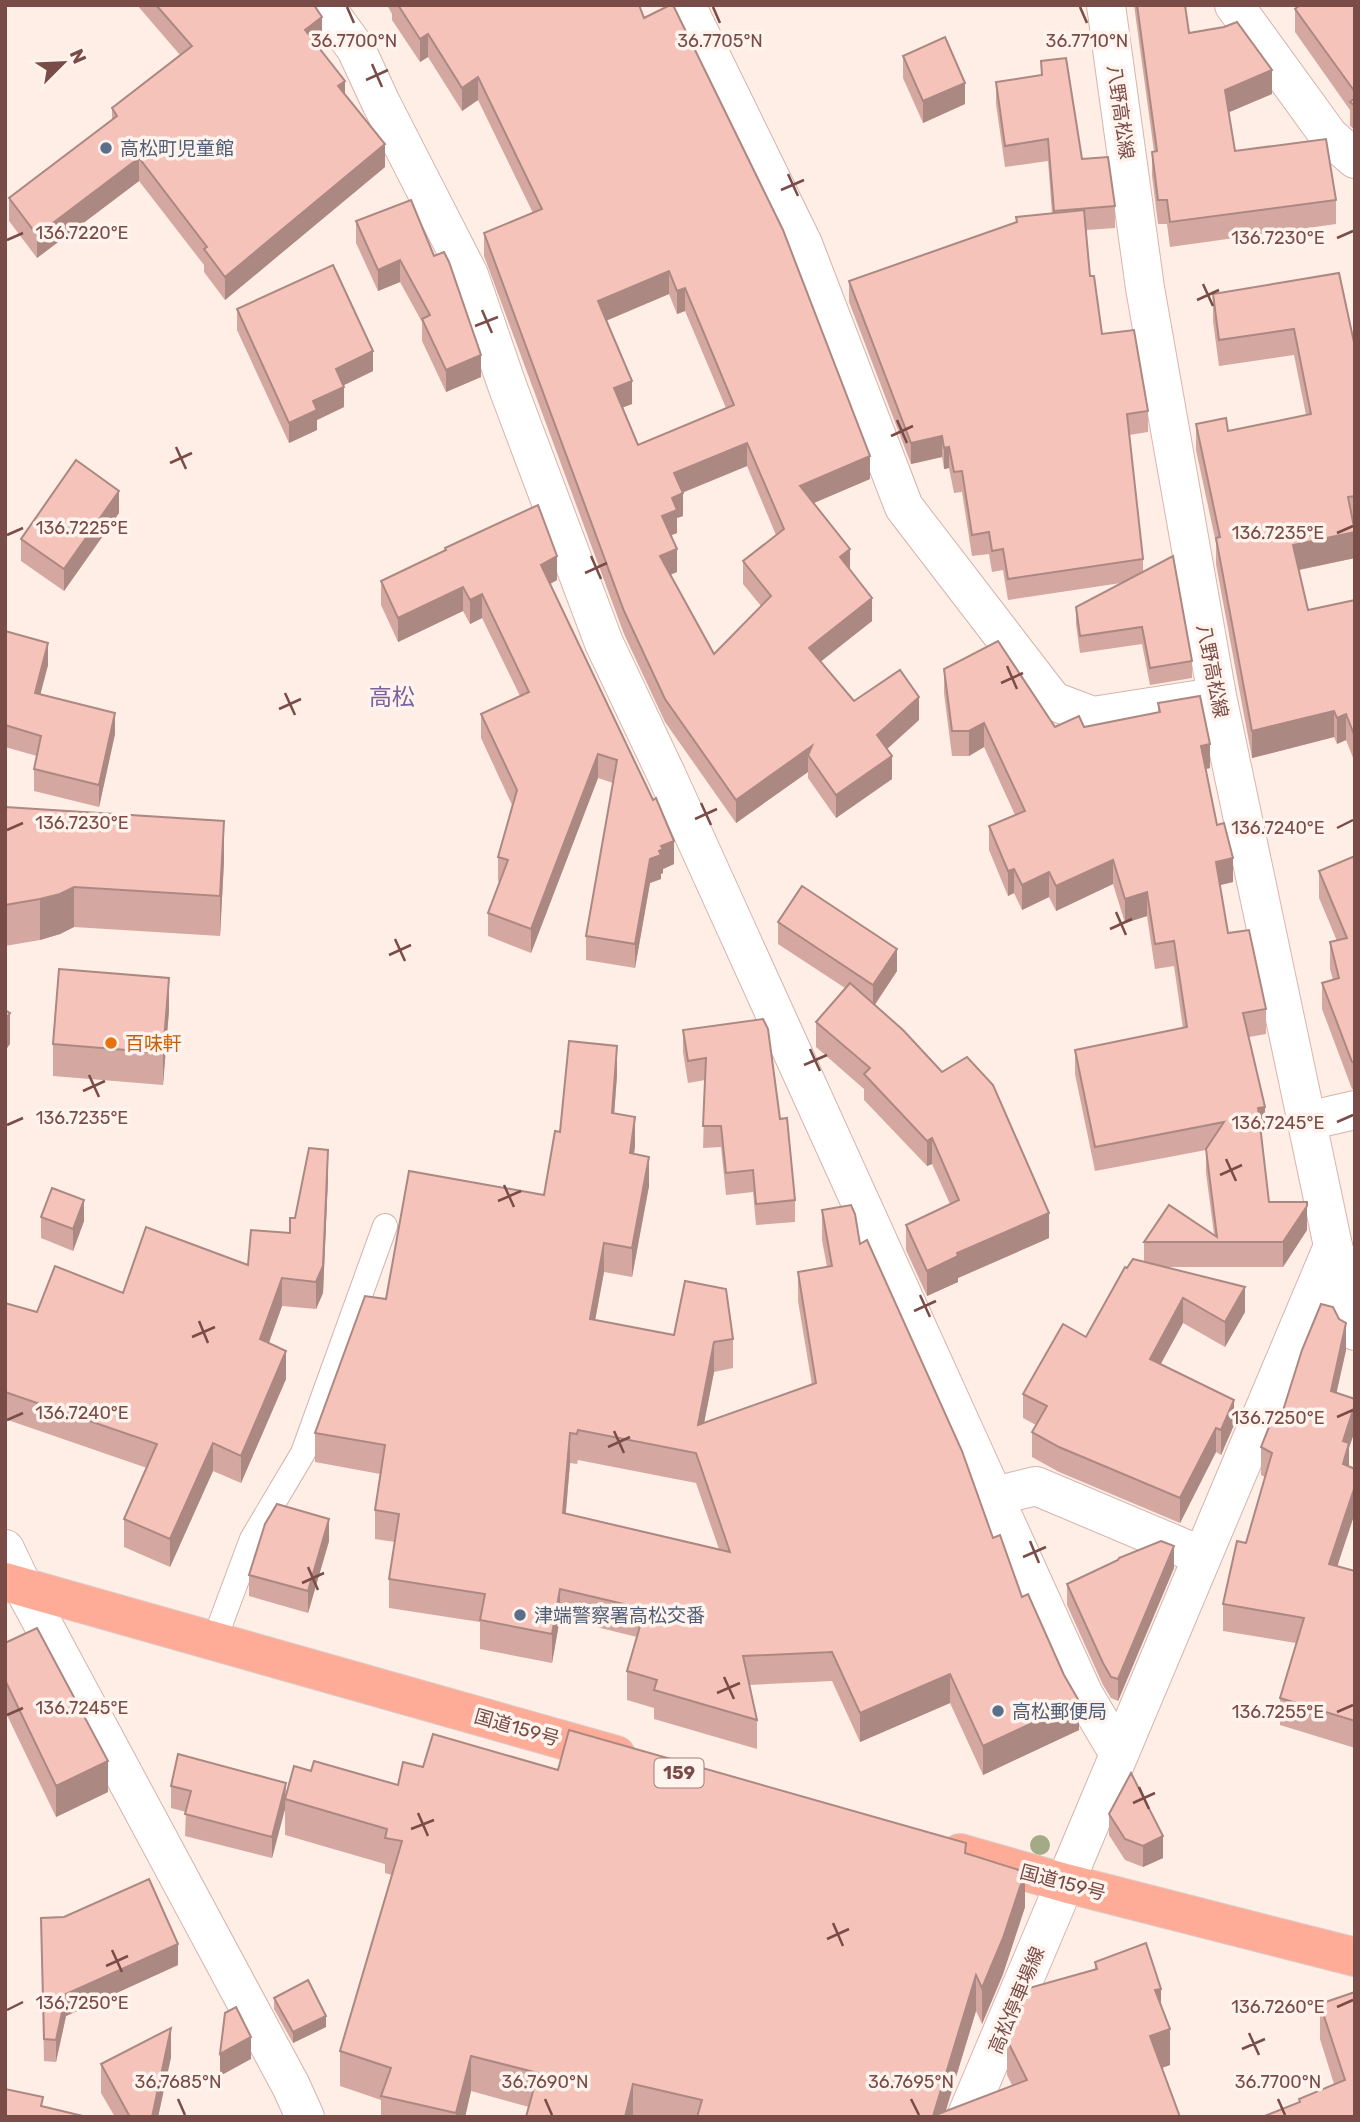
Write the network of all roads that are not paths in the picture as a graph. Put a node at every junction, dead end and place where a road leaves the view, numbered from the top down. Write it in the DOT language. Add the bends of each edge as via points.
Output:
graph roads {
  1 [pos="324,5"];
  2 [pos="686,5"];
  3 [pos="1106,5"];
  4 [pos="1234,5"];
  5 [pos="1355,159"];
  6 [pos="1217,696"];
  7 [pos="1355,1110"];
  8 [pos="1307,1121"];
  9 [pos="385,1226"];
  10 [pos="1333,1246"];
  11 [pos="1355,1331"];
  12 [pos="995,1496"];
  13 [pos="5,1549"];
  14 [pos="1202,1556"];
  15 [pos="14,1584"];
  16 [pos="214,1641"];
  17 [pos="1119,1754"];
  18 [pos="653,1766"];
  19 [pos="932,1845"];
  20 [pos="1065,1883"];
  21 [pos="1355,1957"];
  22 [pos="305,2117"];
  23 [pos="966,2117"];
  1 -- 12 [label="street" via="356,49 469,275 604,643"];
  2 -- 6 [label="street" via="803,244 904,507 1044,690 1053,701 1093,716"];
  3 -- 6 [label="street, 八野高松線" via="1145,289"];
  4 -- 5 [label="street" via="1329,136"];
  6 -- 8 [label="street, 八野高松線"];
  7 -- 8 [label="street"];
  8 -- 10 [label="street, 八野高松線"];
  9 -- 16 [label="lane" via="303,1453 252,1539"];
  10 -- 11 [label="street, 八野高松線"];
  10 -- 14 [label="street, 高松停車場線"];
  12 -- 14 [label="street" via="1036,1486"];
  12 -- 17 [label="street" via="1084,1695"];
  13 -- 15 [label="street"];
  14 -- 17 [label="street, 高松停車場線"];
  15 -- 16 [label="highway, 国道159号 / 159"];
  15 -- 22 [label="street"];
  16 -- 18 [label="highway, 国道159号 / 159"];
  17 -- 20 [label="street, 高松停車場線"];
  19 -- 20 [label="highway, 国道159号"];
  20 -- 21 [label="highway, 国道159号"];
  20 -- 23 [label="street, 高松停車場線"];
}
